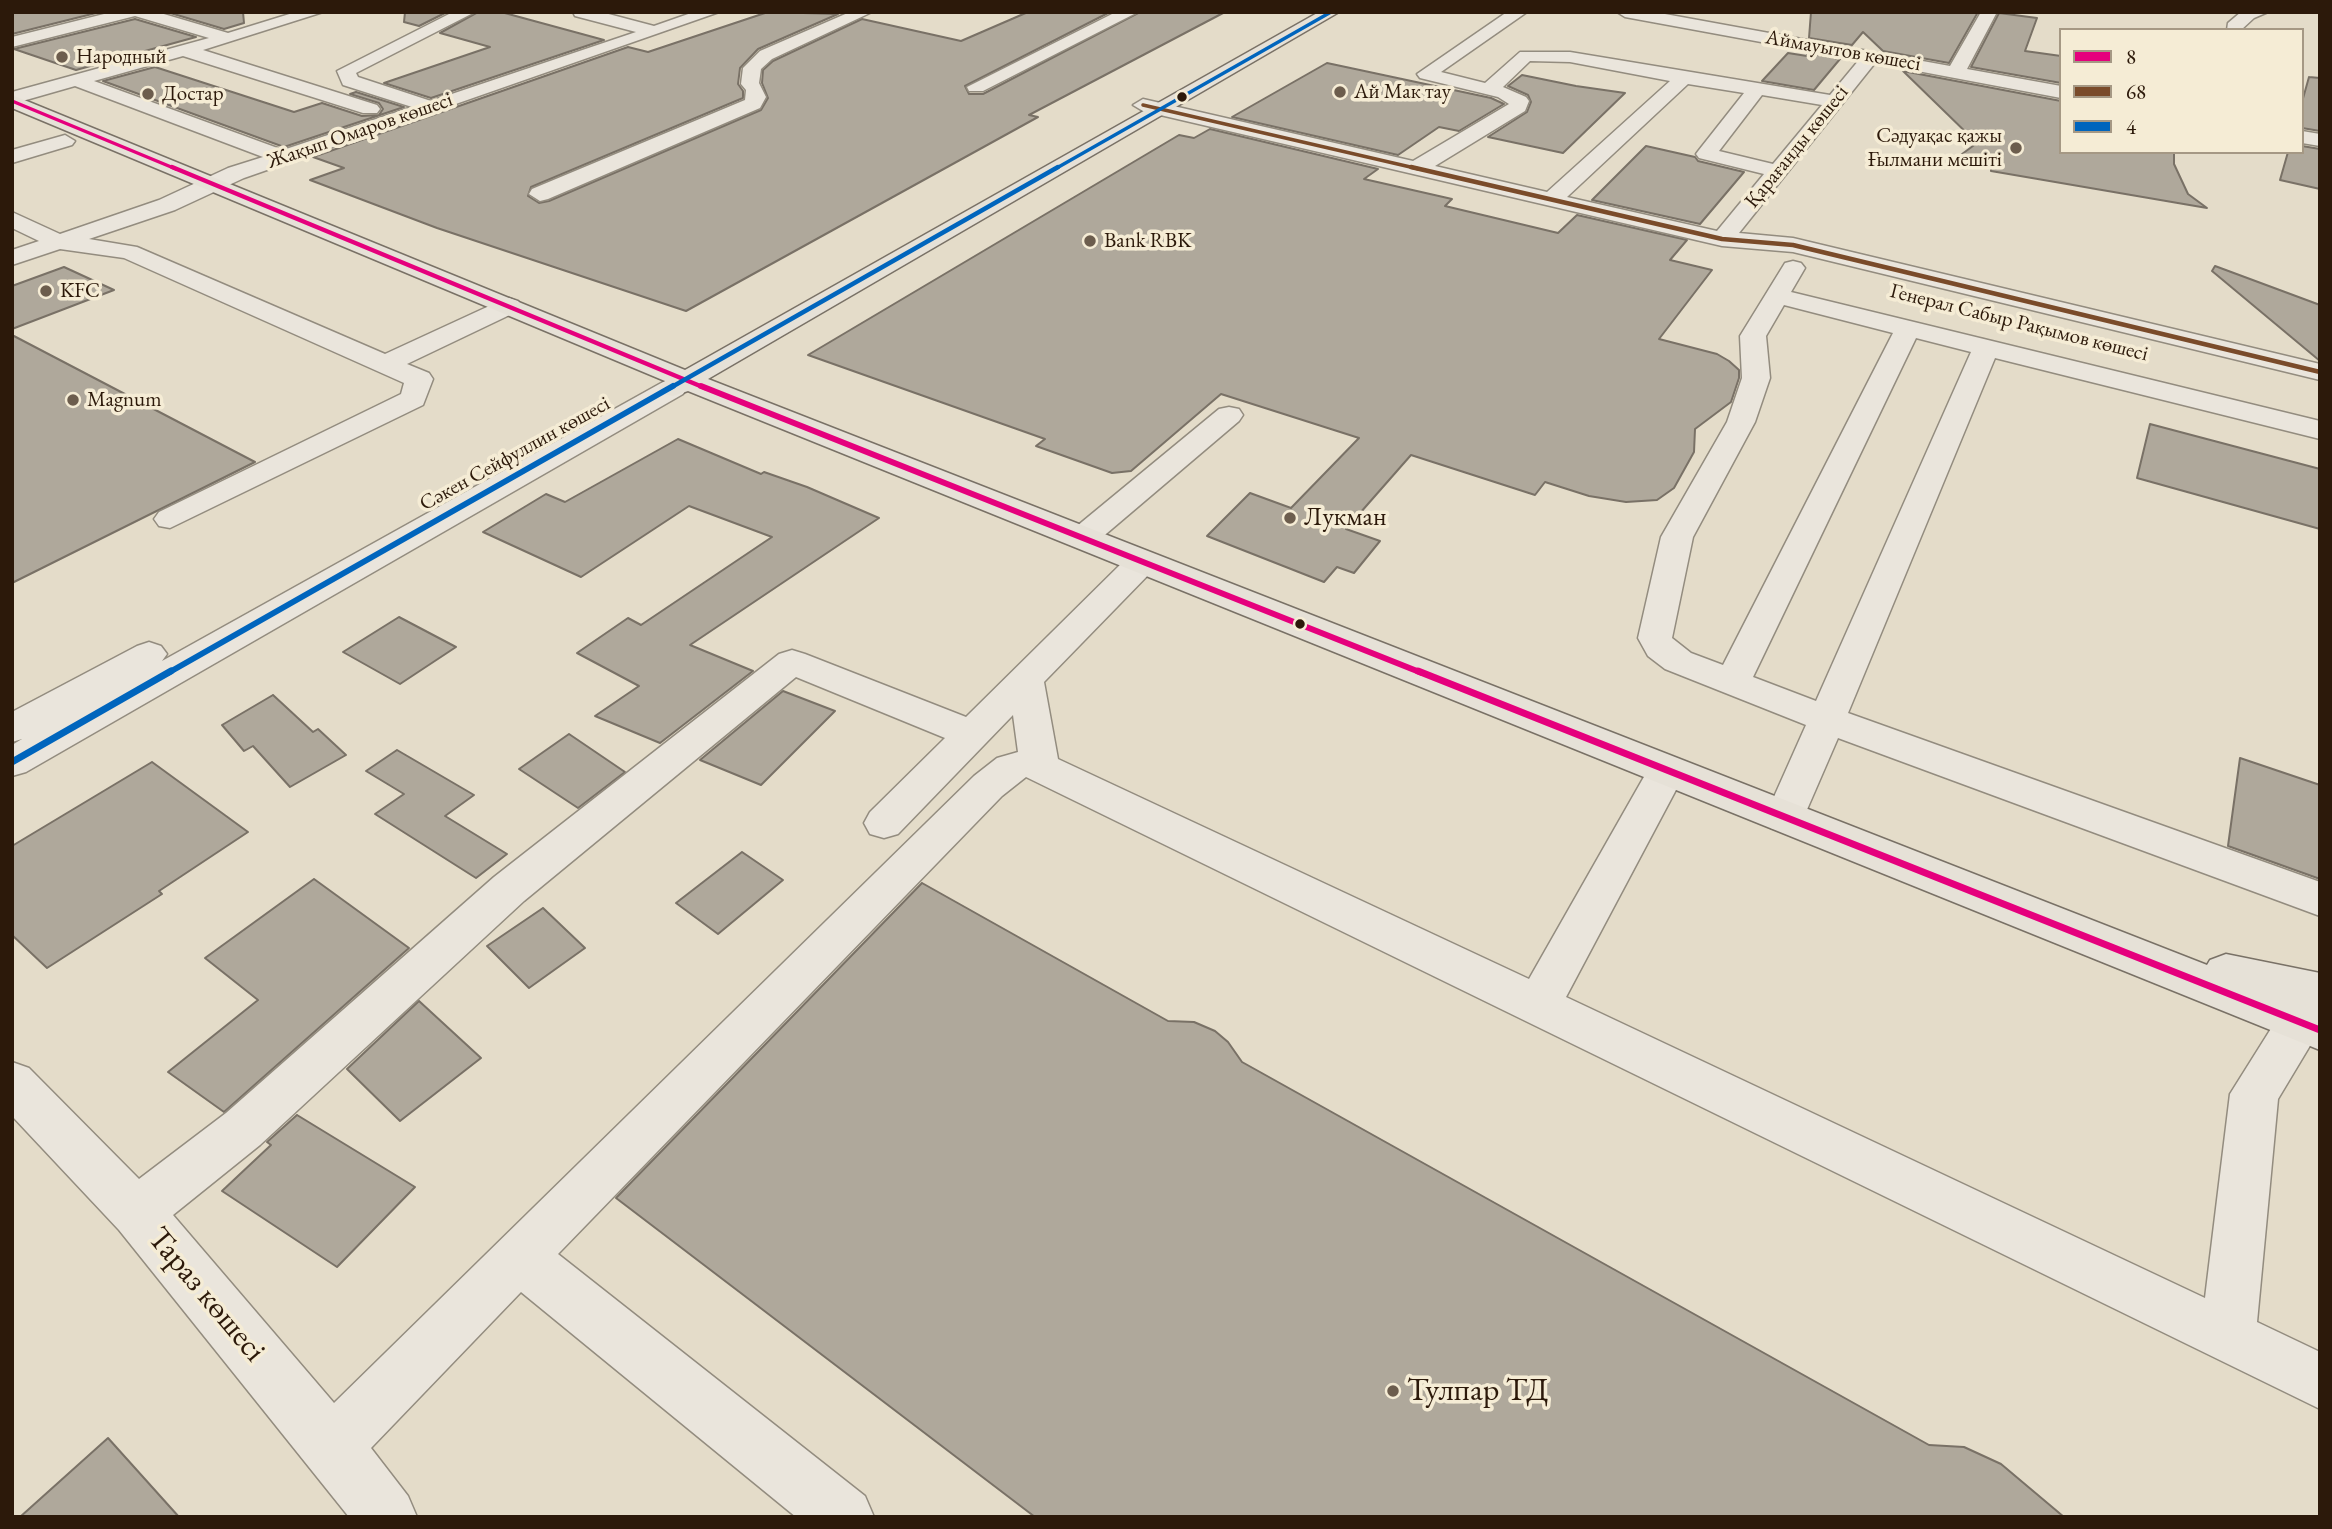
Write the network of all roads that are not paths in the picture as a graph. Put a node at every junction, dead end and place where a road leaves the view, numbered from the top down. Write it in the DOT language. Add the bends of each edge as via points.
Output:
graph roads {
  1 [pos="133,12"];
  2 [pos="138,12"];
  3 [pos="315,12"];
  4 [pos="467,12"];
  5 [pos="581,12"];
  6 [pos="711,12"];
  7 [pos="864,12"];
  8 [pos="1130,12"];
  9 [pos="1309,12"];
  10 [pos="1331,12"];
  11 [pos="1519,12"];
  12 [pos="1625,12"];
  13 [pos="1698,12"];
  14 [pos="1989,12"];
  15 [pos="2260,12"];
  16 [pos="2234,27"];
  17 [pos="654,31"];
  18 [pos="1746,34"];
  19 [pos="228,37"];
  20 [pos="12,42"];
  21 [pos="183,50"];
  22 [pos="1872,56"];
  23 [pos="1956,72"];
  24 [pos="1684,78"];
  25 [pos="75,80"];
  26 [pos="976,87"];
  27 [pos="1489,89"];
  28 [pos="1757,89"];
  29 [pos="2059,92"];
  30 [pos="12,99"];
  31 [pos="1835,101"];
  32 [pos="430,107"];
  33 [pos="1152,108"];
  34 [pos="370,109"];
  35 [pos="65,141"];
  36 [pos="12,157"];
  37 [pos="284,157"];
  38 [pos="1418,167"];
  39 [pos="1777,171"];
  40 [pos="211,184"];
  41 [pos="540,194"];
  42 [pos="1552,199"];
  43 [pos="12,219"];
  44 [pos="1722,239"];
  45 [pos="59,242"];
  46 [pos="12,258"];
  47 [pos="1785,282"];
  48 [pos="509,306"];
  49 [pos="1908,328"];
  50 [pos="1986,348"];
  51 [pos="386,364"];
  52 [pos="2320,372"];
  53 [pos="676,380"];
  54 [pos="2320,397"];
  55 [pos="1229,415"];
  56 [pos="2320,430"];
  57 [pos="170,519"];
  58 [pos="1082,538"];
  59 [pos="1142,562"];
  60 [pos="1026,681"];
  61 [pos="1732,682"];
  62 [pos="1828,720"];
  63 [pos="12,729"];
  64 [pos="974,735"];
  65 [pos="12,762"];
  66 [pos="1040,767"];
  67 [pos="1667,771"];
  68 [pos="1785,817"];
  69 [pos="884,822"];
  70 [pos="2320,899"];
  71 [pos="1539,1004"];
  72 [pos="2313,1015"];
  73 [pos="12,1083"];
  74 [pos="136,1213"];
  75 [pos="522,1258"];
  76 [pos="2228,1337"];
  77 [pos="2320,1381"];
  78 [pos="332,1446"];
  79 [pos="387,1517"];
  80 [pos="844,1517"];
  1 -- 20 [label="street"];
  2 -- 19 [label="street"];
  3 -- 19 [label="street"];
  4 -- 32 [label="street" via="346,71 350,81"];
  5 -- 17 [label="street"];
  6 -- 17 [label="street, Жақып Омаров көшесі"];
  7 -- 41 [label="street" via="766,55 752,68 750,84 756,97 752,104"];
  8 -- 26 [label="street"];
  9 -- 33 [label="main road, Сәкен Сейфуллин көшесі"];
  10 -- 33 [label="main road, Сәкен Сейфуллин көшесі"];
  11 -- 27 [label="street" via="1426,74"];
  12 -- 18 [label="street, Аймауытов көшесі"];
  13 -- 18 [label="street" via="1755,22"];
  14 -- 23 [label="street"];
  15 -- 16 [label="street" via="2249,14"];
  17 -- 32 [label="street, Жақып Омаров көшесі"];
  18 -- 22 [label="street, Аймауытов көшесі"];
  19 -- 21 [label="street"];
  21 -- 25 [label="street"];
  21 -- 34 [label="street"];
  22 -- 23 [label="street, Аймауытов көшесі"];
  22 -- 31 [label="street, Қарағанды көшесі"];
  23 -- 29 [label="street, Аймауытов көшесі"];
  24 -- 27 [label="street" via="1570,57 1526,56"];
  24 -- 28 [label="street"];
  24 -- 42 [label="street"];
  25 -- 30 [label="street"];
  25 -- 37 [label="street"];
  27 -- 38 [label="street" via="1519,100 1518,107"];
  28 -- 31 [label="street"];
  28 -- 39 [label="street" via="1706,154"];
  30 -- 40 [label="main road"];
  31 -- 39 [label="street, Қарағанды көшесі"];
  32 -- 37 [label="street, Жақып Омаров көшесі"];
  33 -- 38 [label="street, Генерал Сабыр Рақымов көшесі"];
  33 -- 53 [label="main road, Сәкен Сейфуллин көшесі"];
  35 -- 36 [label="street"];
  37 -- 40 [label="street, Жақып Омаров көшесі"];
  38 -- 42 [label="street, Генерал Сабыр Рақымов көшесі"];
  39 -- 44 [label="street, Қарағанды көшесі"];
  40 -- 45 [label="street, Жақып Омаров көшесі" via="167,205"];
  40 -- 48 [label="main road"];
  42 -- 44 [label="street, Генерал Сабыр Рақымов көшесі"];
  43 -- 45 [label="street"];
  44 -- 47 [label="street, Генерал Сабыр Рақымов көшесі"];
  44 -- 52 [label="street, Генерал Сабыр Рақымов көшесі" via="1793,245"];
  45 -- 46 [label="street, Жақып Омаров көшесі"];
  45 -- 51 [label="street" via="129,252"];
  47 -- 49 [label="street"];
  47 -- 54 [label="street, Генерал Сабыр Рақымов көшесі"];
  47 -- 61 [label="street" via="1753,336 1756,378 1741,422 1677,537 1655,638 1660,648 1678,661"];
  48 -- 51 [label="street"];
  48 -- 53 [label="main road"];
  49 -- 50 [label="street"];
  49 -- 61 [label="street"];
  50 -- 56 [label="street"];
  50 -- 62 [label="street"];
  51 -- 57 [label="street" via="419,379 413,399"];
  53 -- 58 [label="main road"];
  53 -- 63 [label="street, Сәкен Сейфуллин көшесі"];
  53 -- 65 [label="street, Сәкен Сейфуллин көшесі"];
  55 -- 58 [label="street"];
  58 -- 59 [label="main road"];
  59 -- 60 [label="street"];
  59 -- 67 [label="main road"];
  60 -- 64 [label="street"];
  60 -- 66 [label="street"];
  61 -- 62 [label="street"];
  62 -- 68 [label="street"];
  62 -- 70 [label="street"];
  64 -- 69 [label="street"];
  64 -- 74 [label="street" via="792,662 509,889 243,1129"];
  66 -- 71 [label="street"];
  66 -- 75 [label="street" via="1019,765 988,786"];
  67 -- 68 [label="main road"];
  67 -- 71 [label="street"];
  68 -- 72 [label="main road" via="2129,954"];
  71 -- 76 [label="street"];
  72 -- 76 [label="street" via="2254,1094"];
  73 -- 74 [label="street, Тараз көшесі"];
  74 -- 78 [label="street, Тараз көшесі"];
  75 -- 78 [label="street"];
  75 -- 80 [label="street"];
  76 -- 77 [label="street"];
  78 -- 79 [label="street, Тараз көшесі"];
}
